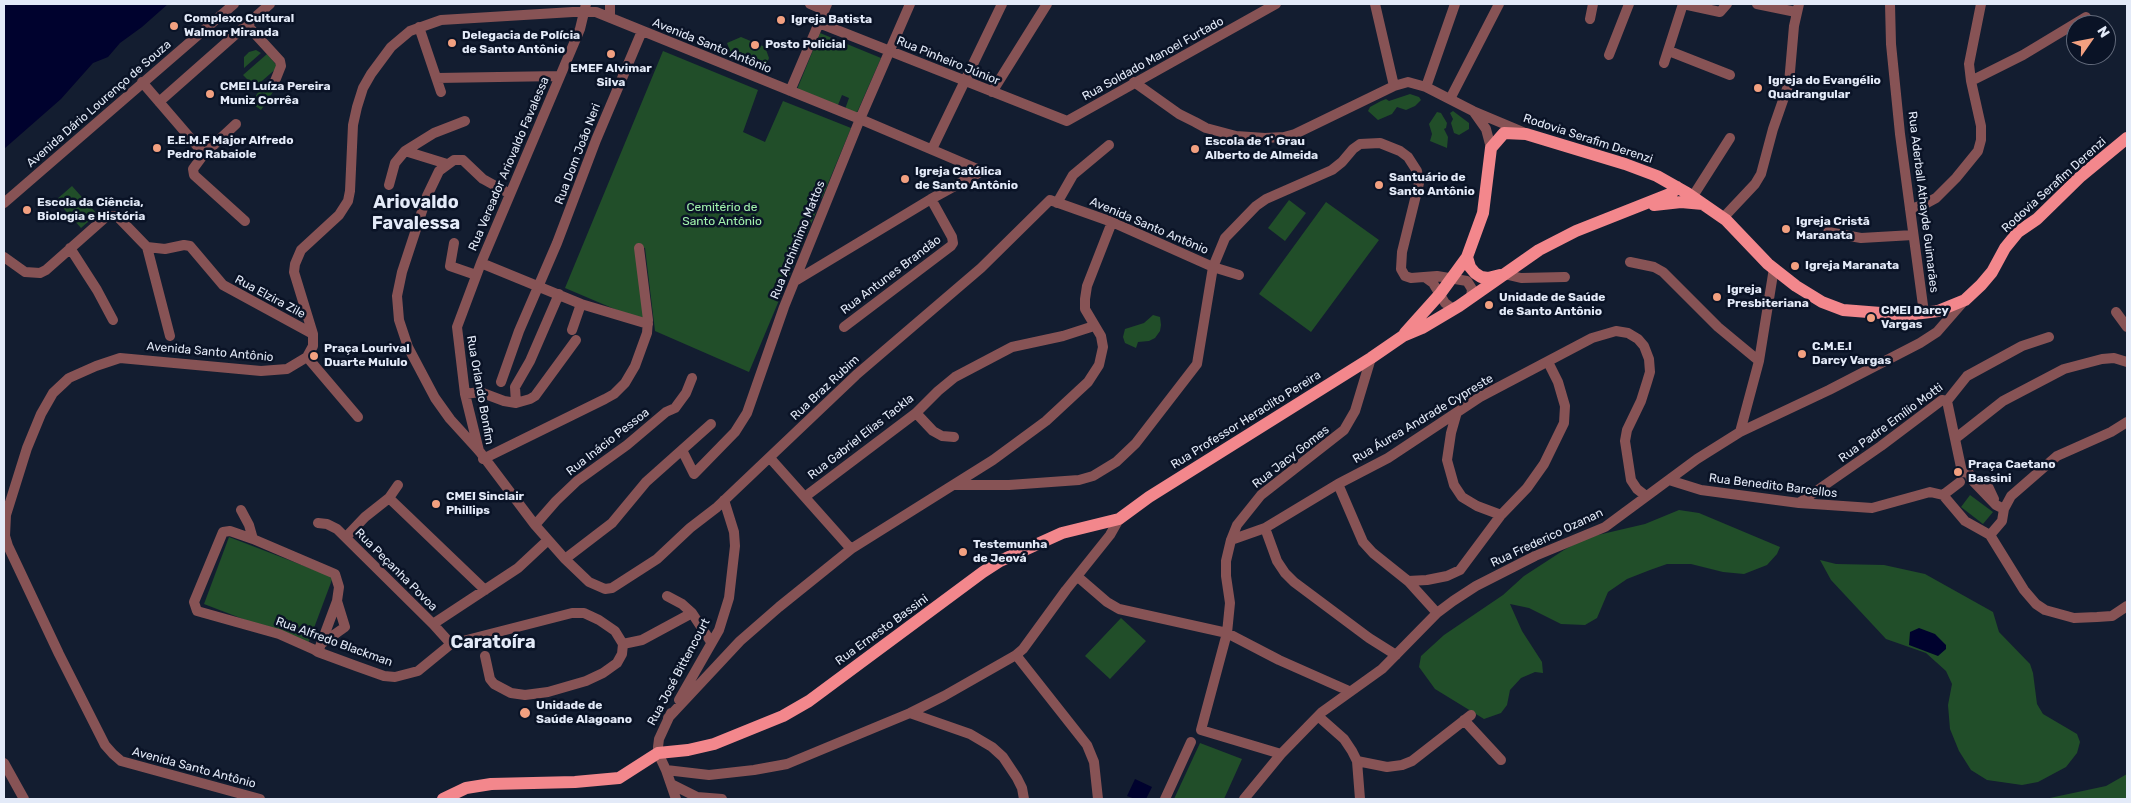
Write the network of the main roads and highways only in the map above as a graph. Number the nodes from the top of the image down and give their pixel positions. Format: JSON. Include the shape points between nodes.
{"nodes":[{"id":1,"x":2127,"y":138,"type":"edge"},
{"id":2,"x":1677,"y":187,"type":"junction"},
{"id":3,"x":1704,"y":204,"type":"junction"},
{"id":4,"x":1644,"y":205,"type":"junction"},
{"id":5,"x":1467,"y":257,"type":"junction"},
{"id":6,"x":1504,"y":274,"type":"junction"},
{"id":7,"x":1403,"y":336,"type":"junction"},
{"id":8,"x":1118,"y":519,"type":"joint"},
{"id":9,"x":443,"y":799,"type":"edge"}],
"edges":[{"from":1,"to":3,"type":"main road","name":"Rodovia Serafim Derenzi","via":[[2081,176],[2048,210],[2018,232],[1986,278],[1965,300],[1938,311],[1906,315],[1843,310],[1822,302],[1774,268]]},
{"from":2,"to":3,"type":"main road","name":"Rodovia Serafim Derenzi"},
{"from":2,"to":4,"type":"main road","via":[[1672,193]]},
{"from":2,"to":5,"type":"main road","name":"Rodovia Serafim Derenzi","via":[[1626,164],[1526,134],[1504,133],[1491,148],[1483,213]]},
{"from":3,"to":4,"type":"main road"},
{"from":4,"to":6,"type":"main road","name":"Rua Professor Heraclito Pereira","via":[[1576,230]]},
{"from":5,"to":6,"type":"main road","via":[[1470,267],[1481,277]]},
{"from":5,"to":7,"type":"main road"},
{"from":6,"to":7,"type":"main road","name":"Rua Professor Heraclito Pereira","via":[[1452,310]]},
{"from":7,"to":8,"type":"main road","name":"Rua Professor Heraclito Pereira"},
{"from":8,"to":9,"type":"main road","name":"Rua Ernesto Bassini","via":[[1062,533],[1000,561],[817,695],[783,716],[714,744],[658,753],[620,778],[491,784],[466,788]]}]}
